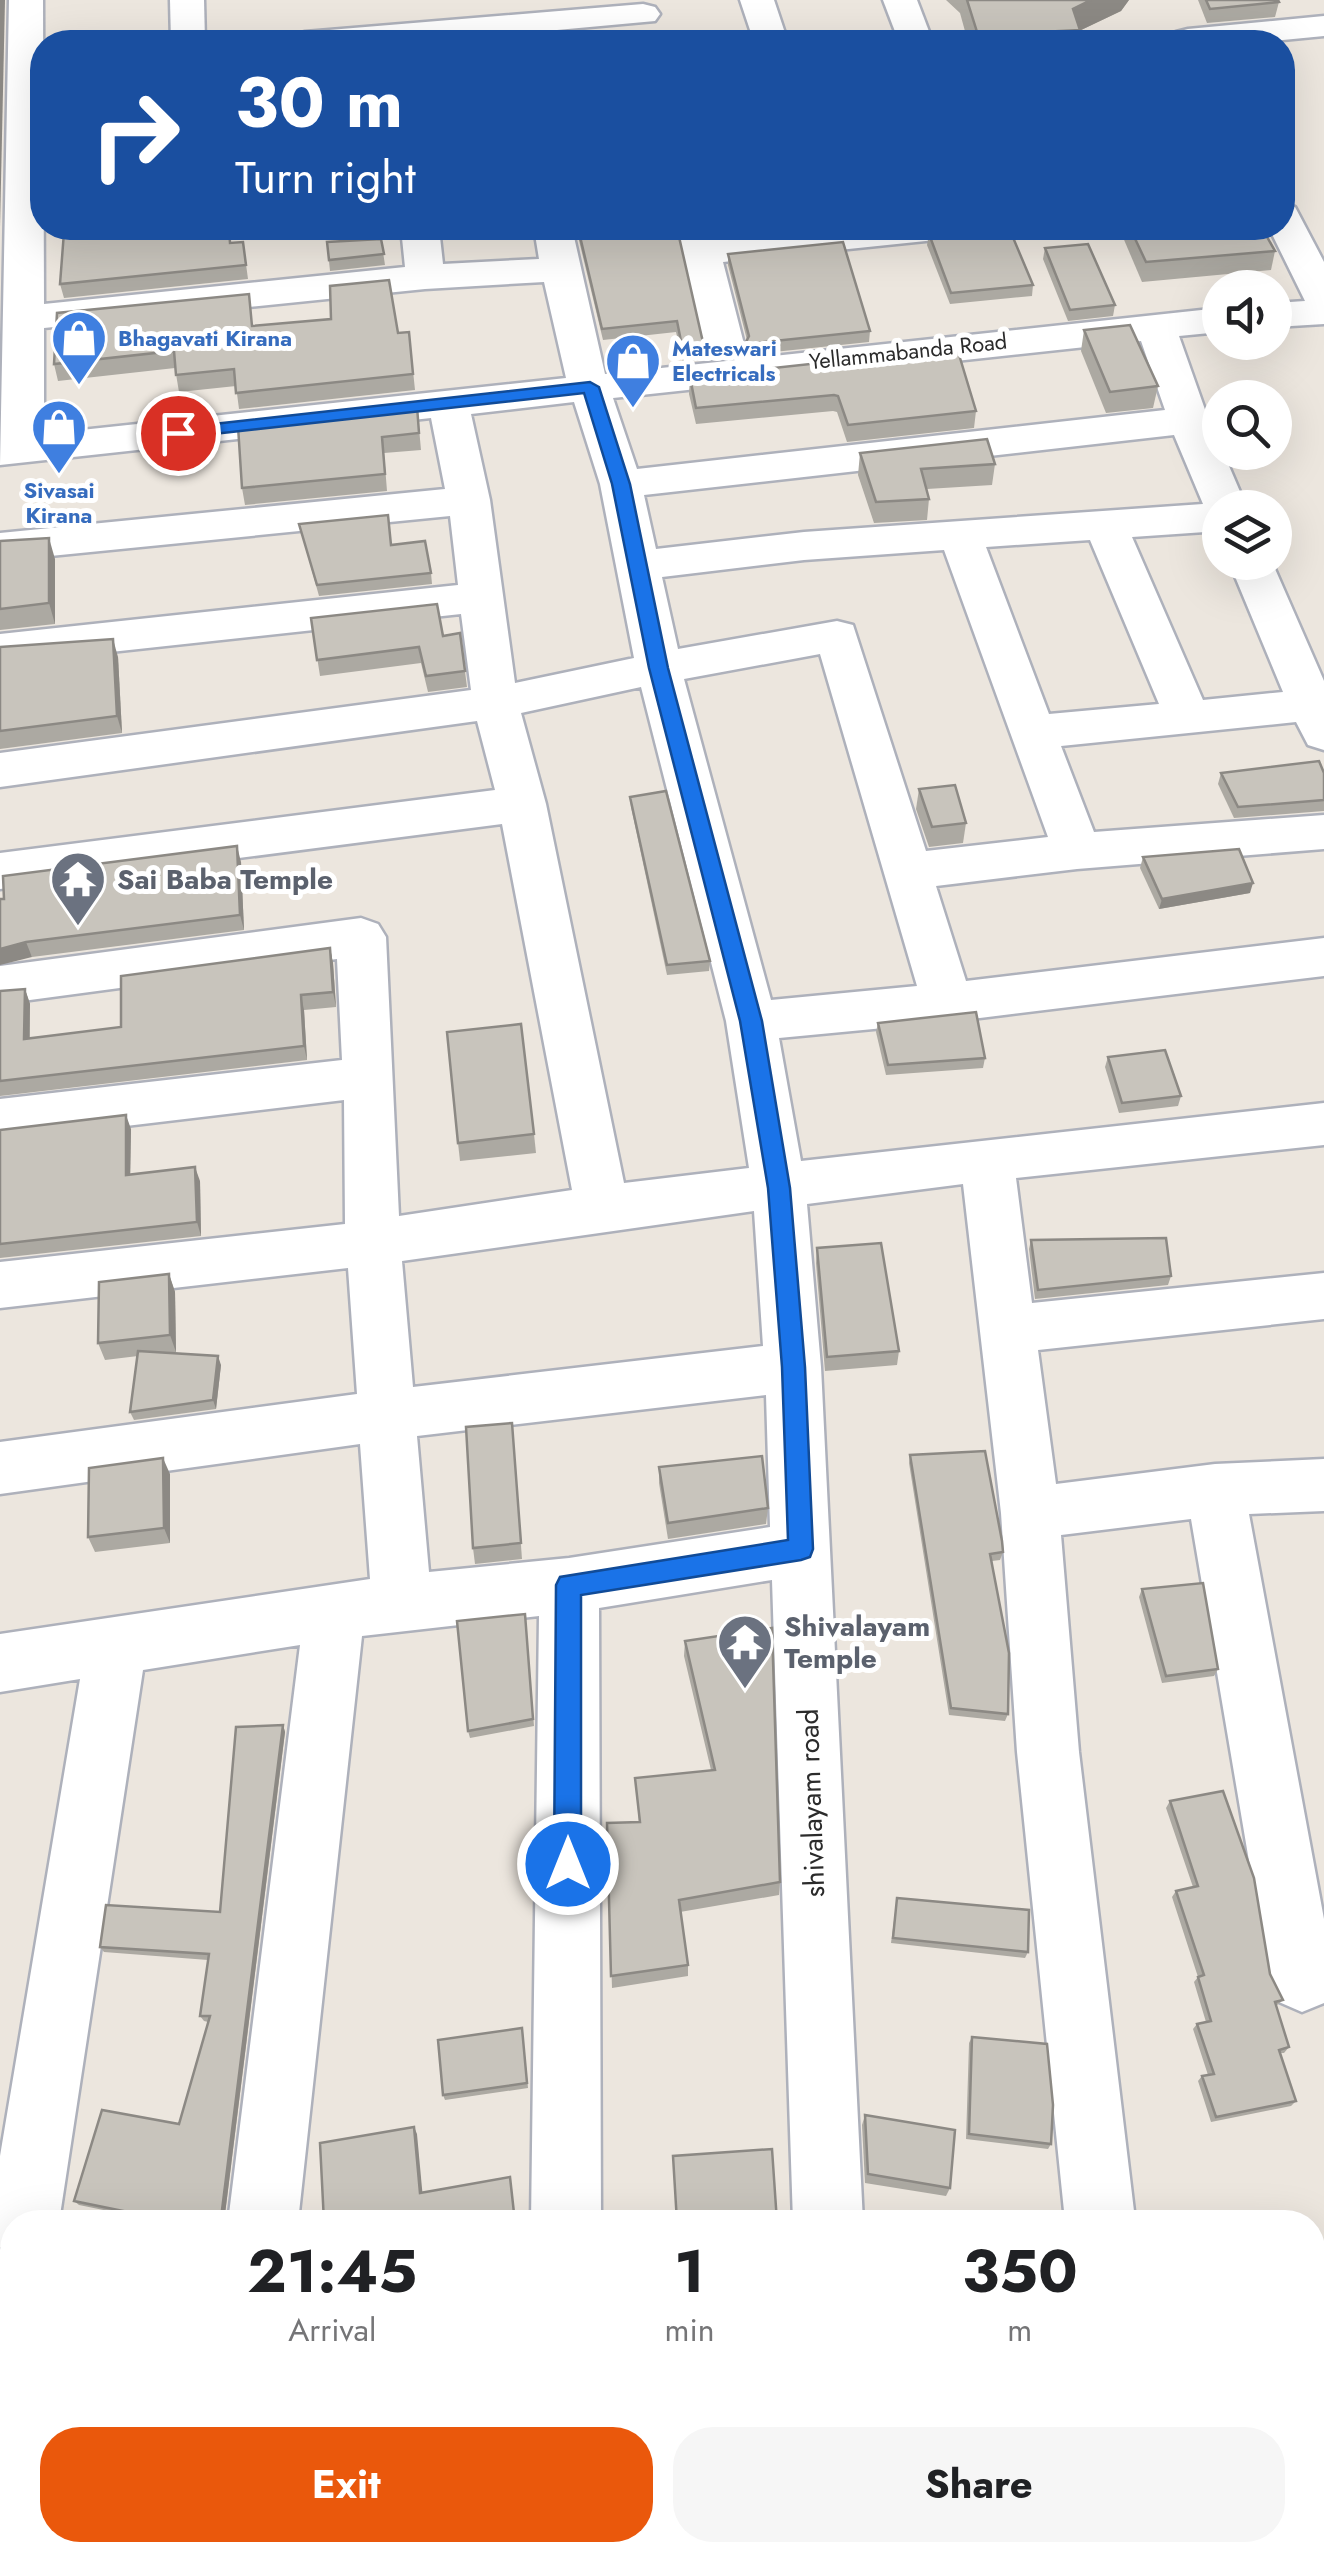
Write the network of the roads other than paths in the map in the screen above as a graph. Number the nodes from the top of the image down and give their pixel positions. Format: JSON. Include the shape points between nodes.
{"nodes":[{"id":1,"x":26,"y":0,"type":"edge"},
{"id":2,"x":187,"y":0,"type":"edge"},
{"id":3,"x":384,"y":0,"type":"edge"},
{"id":4,"x":757,"y":0,"type":"edge"},
{"id":5,"x":900,"y":0,"type":"edge"},
{"id":6,"x":514,"y":13,"type":"edge"},
{"id":7,"x":644,"y":19,"type":"edge"},
{"id":8,"x":1324,"y":26,"type":"edge"},
{"id":9,"x":188,"y":30,"type":"edge"},
{"id":10,"x":388,"y":30,"type":"edge"},
{"id":11,"x":417,"y":30,"type":"edge"},
{"id":12,"x":766,"y":30,"type":"edge"},
{"id":13,"x":911,"y":30,"type":"edge"},
{"id":14,"x":1212,"y":30,"type":"edge"},
{"id":15,"x":30,"y":235,"type":"edge"},
{"id":16,"x":22,"y":236,"type":"junction"},
{"id":17,"x":421,"y":240,"type":"edge"},
{"id":18,"x":555,"y":240,"type":"edge"},
{"id":19,"x":700,"y":240,"type":"edge"},
{"id":20,"x":1289,"y":240,"type":"edge"},
{"id":21,"x":560,"y":269,"type":"junction"},
{"id":22,"x":425,"y":276,"type":"junction"},
{"id":23,"x":1202,"y":299,"type":"edge"},
{"id":24,"x":1306,"y":302,"type":"edge"},
{"id":25,"x":24,"y":318,"type":"junction"},
{"id":26,"x":1202,"y":321,"type":"edge"},
{"id":27,"x":1155,"y":325,"type":"junction"},
{"id":28,"x":725,"y":348,"type":"junction"},
{"id":29,"x":1324,"y":355,"type":"edge"},
{"id":30,"x":587,"y":377,"type":"junction"},
{"id":31,"x":448,"y":403,"type":"junction"},
{"id":32,"x":1188,"y":420,"type":"junction"},
{"id":33,"x":12,"y":439,"type":"edge"},
{"id":34,"x":621,"y":484,"type":"junction"},
{"id":35,"x":1218,"y":490,"type":"edge"},
{"id":36,"x":468,"y":500,"type":"junction"},
{"id":37,"x":1202,"y":518,"type":"edge"},
{"id":38,"x":1105,"y":524,"type":"junction"},
{"id":39,"x":960,"y":536,"type":"junction"},
{"id":40,"x":0,"y":547,"type":"edge"},
{"id":41,"x":640,"y":565,"type":"junction"},
{"id":42,"x":1258,"y":580,"type":"edge"},
{"id":43,"x":481,"y":597,"type":"junction"},
{"id":44,"x":0,"y":649,"type":"edge"},
{"id":45,"x":659,"y":668,"type":"junction"},
{"id":46,"x":495,"y":703,"type":"junction"},
{"id":47,"x":1187,"y":716,"type":"junction"},
{"id":48,"x":1318,"y":720,"type":"edge"},
{"id":49,"x":1034,"y":732,"type":"junction"},
{"id":50,"x":0,"y":770,"type":"edge"},
{"id":51,"x":522,"y":804,"type":"junction"},
{"id":52,"x":1324,"y":832,"type":"edge"},
{"id":53,"x":1077,"y":851,"type":"junction"},
{"id":54,"x":908,"y":871,"type":"junction"},
{"id":55,"x":0,"y":872,"type":"edge"},
{"id":56,"x":1324,"y":957,"type":"edge"},
{"id":57,"x":0,"y":985,"type":"edge"},
{"id":58,"x":947,"y":1003,"type":"junction"},
{"id":59,"x":751,"y":1021,"type":"junction"},
{"id":60,"x":369,"y":1077,"type":"junction"},
{"id":61,"x":0,"y":1120,"type":"edge"},
{"id":62,"x":1324,"y":1124,"type":"edge"},
{"id":63,"x":987,"y":1160,"type":"junction"},
{"id":64,"x":779,"y":1188,"type":"junction"},
{"id":65,"x":602,"y":1208,"type":"junction"},
{"id":66,"x":373,"y":1244,"type":"junction"},
{"id":67,"x":0,"y":1285,"type":"edge"},
{"id":68,"x":1324,"y":1296,"type":"edge"},
{"id":69,"x":1009,"y":1329,"type":"junction"},
{"id":70,"x":793,"y":1367,"type":"junction"},
{"id":71,"x":389,"y":1415,"type":"junction"},
{"id":72,"x":0,"y":1468,"type":"edge"},
{"id":73,"x":1324,"y":1485,"type":"edge"},
{"id":74,"x":1215,"y":1490,"type":"junction"},
{"id":75,"x":1030,"y":1513,"type":"junction"},
{"id":76,"x":801,"y":1549,"type":"junction"},
{"id":77,"x":569,"y":1585,"type":"junction"},
{"id":78,"x":402,"y":1602,"type":"junction"},
{"id":79,"x":334,"y":1612,"type":"junction"},
{"id":80,"x":116,"y":1645,"type":"junction"},
{"id":81,"x":0,"y":1663,"type":"edge"},
{"id":82,"x":1302,"y":1979,"type":"dead end"},
{"id":83,"x":26,"y":2210,"type":"edge"},
{"id":84,"x":265,"y":2210,"type":"edge"},
{"id":85,"x":566,"y":2210,"type":"edge"},
{"id":86,"x":828,"y":2210,"type":"edge"},
{"id":87,"x":1099,"y":2210,"type":"edge"}],
"edges":[{"from":1,"to":16,"type":"street"},
{"from":2,"to":9,"type":"street"},
{"from":3,"to":10,"type":"street"},
{"from":4,"to":12,"type":"street"},
{"from":5,"to":13,"type":"street"},
{"from":6,"to":7,"type":"street"},
{"from":6,"to":11,"type":"street"},
{"from":8,"to":14,"type":"street"},
{"from":15,"to":16,"type":"street"},
{"from":16,"to":25,"type":"street"},
{"from":17,"to":22,"type":"street"},
{"from":18,"to":21,"type":"street","name":"shivalayam road"},
{"from":19,"to":28,"type":"street"},
{"from":20,"to":24,"type":"street"},
{"from":21,"to":22,"type":"street"},
{"from":21,"to":30,"type":"street","name":"shivalayam road"},
{"from":22,"to":25,"type":"street"},
{"from":23,"to":28,"type":"street","name":"Yellammabanda Road"},
{"from":24,"to":29,"type":"street"},
{"from":25,"to":33,"type":"street"},
{"from":26,"to":27,"type":"street","name":"Yellammabanda Road"},
{"from":27,"to":30,"type":"street","name":"Yellammabanda Road"},
{"from":27,"to":32,"type":"street"},
{"from":28,"to":30,"type":"street","name":"Yellammabanda Road"},
{"from":30,"to":31,"type":"street","name":"Yellammabanda Road"},
{"from":30,"to":33,"type":"street","name":"Yellammabanda Road"},
{"from":30,"to":34,"type":"street","name":"shivalayam road"},
{"from":31,"to":33,"type":"street","name":"Yellammabanda Road"},
{"from":31,"to":36,"type":"street"},
{"from":32,"to":34,"type":"street"},
{"from":32,"to":35,"type":"street"},
{"from":34,"to":41,"type":"street","name":"shivalayam road"},
{"from":36,"to":40,"type":"street"},
{"from":36,"to":43,"type":"street"},
{"from":37,"to":38,"type":"street"},
{"from":38,"to":39,"type":"street"},
{"from":38,"to":47,"type":"street"},
{"from":39,"to":41,"type":"street"},
{"from":39,"to":49,"type":"street"},
{"from":41,"to":45,"type":"street","name":"shivalayam road"},
{"from":42,"to":48,"type":"street"},
{"from":43,"to":44,"type":"street"},
{"from":43,"to":46,"type":"street"},
{"from":45,"to":46,"type":"street"},
{"from":45,"to":54,"type":"street","via":[[837,636]]},
{"from":45,"to":59,"type":"street","name":"shivalayam road"},
{"from":46,"to":50,"type":"street"},
{"from":46,"to":51,"type":"street"},
{"from":47,"to":48,"type":"street"},
{"from":47,"to":49,"type":"street"},
{"from":49,"to":53,"type":"street"},
{"from":51,"to":55,"type":"street"},
{"from":51,"to":65,"type":"street"},
{"from":52,"to":53,"type":"street"},
{"from":53,"to":54,"type":"street"},
{"from":54,"to":58,"type":"street"},
{"from":56,"to":58,"type":"street"},
{"from":57,"to":60,"type":"street","via":[[361,937]]},
{"from":58,"to":59,"type":"street"},
{"from":59,"to":64,"type":"street","name":"shivalayam road"},
{"from":60,"to":61,"type":"street"},
{"from":60,"to":66,"type":"street"},
{"from":62,"to":63,"type":"street"},
{"from":63,"to":64,"type":"street"},
{"from":63,"to":69,"type":"street"},
{"from":64,"to":65,"type":"street"},
{"from":64,"to":70,"type":"street","name":"shivalayam road"},
{"from":65,"to":66,"type":"street"},
{"from":66,"to":67,"type":"street"},
{"from":66,"to":71,"type":"street"},
{"from":68,"to":69,"type":"street"},
{"from":69,"to":75,"type":"street"},
{"from":70,"to":71,"type":"street"},
{"from":70,"to":76,"type":"street","name":"shivalayam road"},
{"from":71,"to":72,"type":"street"},
{"from":71,"to":78,"type":"street"},
{"from":73,"to":74,"type":"street"},
{"from":74,"to":75,"type":"street"},
{"from":74,"to":82,"type":"street"},
{"from":75,"to":87,"type":"street","via":[[1048,1752]]},
{"from":76,"to":77,"type":"street"},
{"from":76,"to":86,"type":"street","name":"shivalayam road"},
{"from":77,"to":78,"type":"street"},
{"from":77,"to":85,"type":"street"},
{"from":78,"to":79,"type":"street"},
{"from":79,"to":80,"type":"street"},
{"from":79,"to":84,"type":"street"},
{"from":80,"to":81,"type":"street"},
{"from":80,"to":83,"type":"street"}]}
